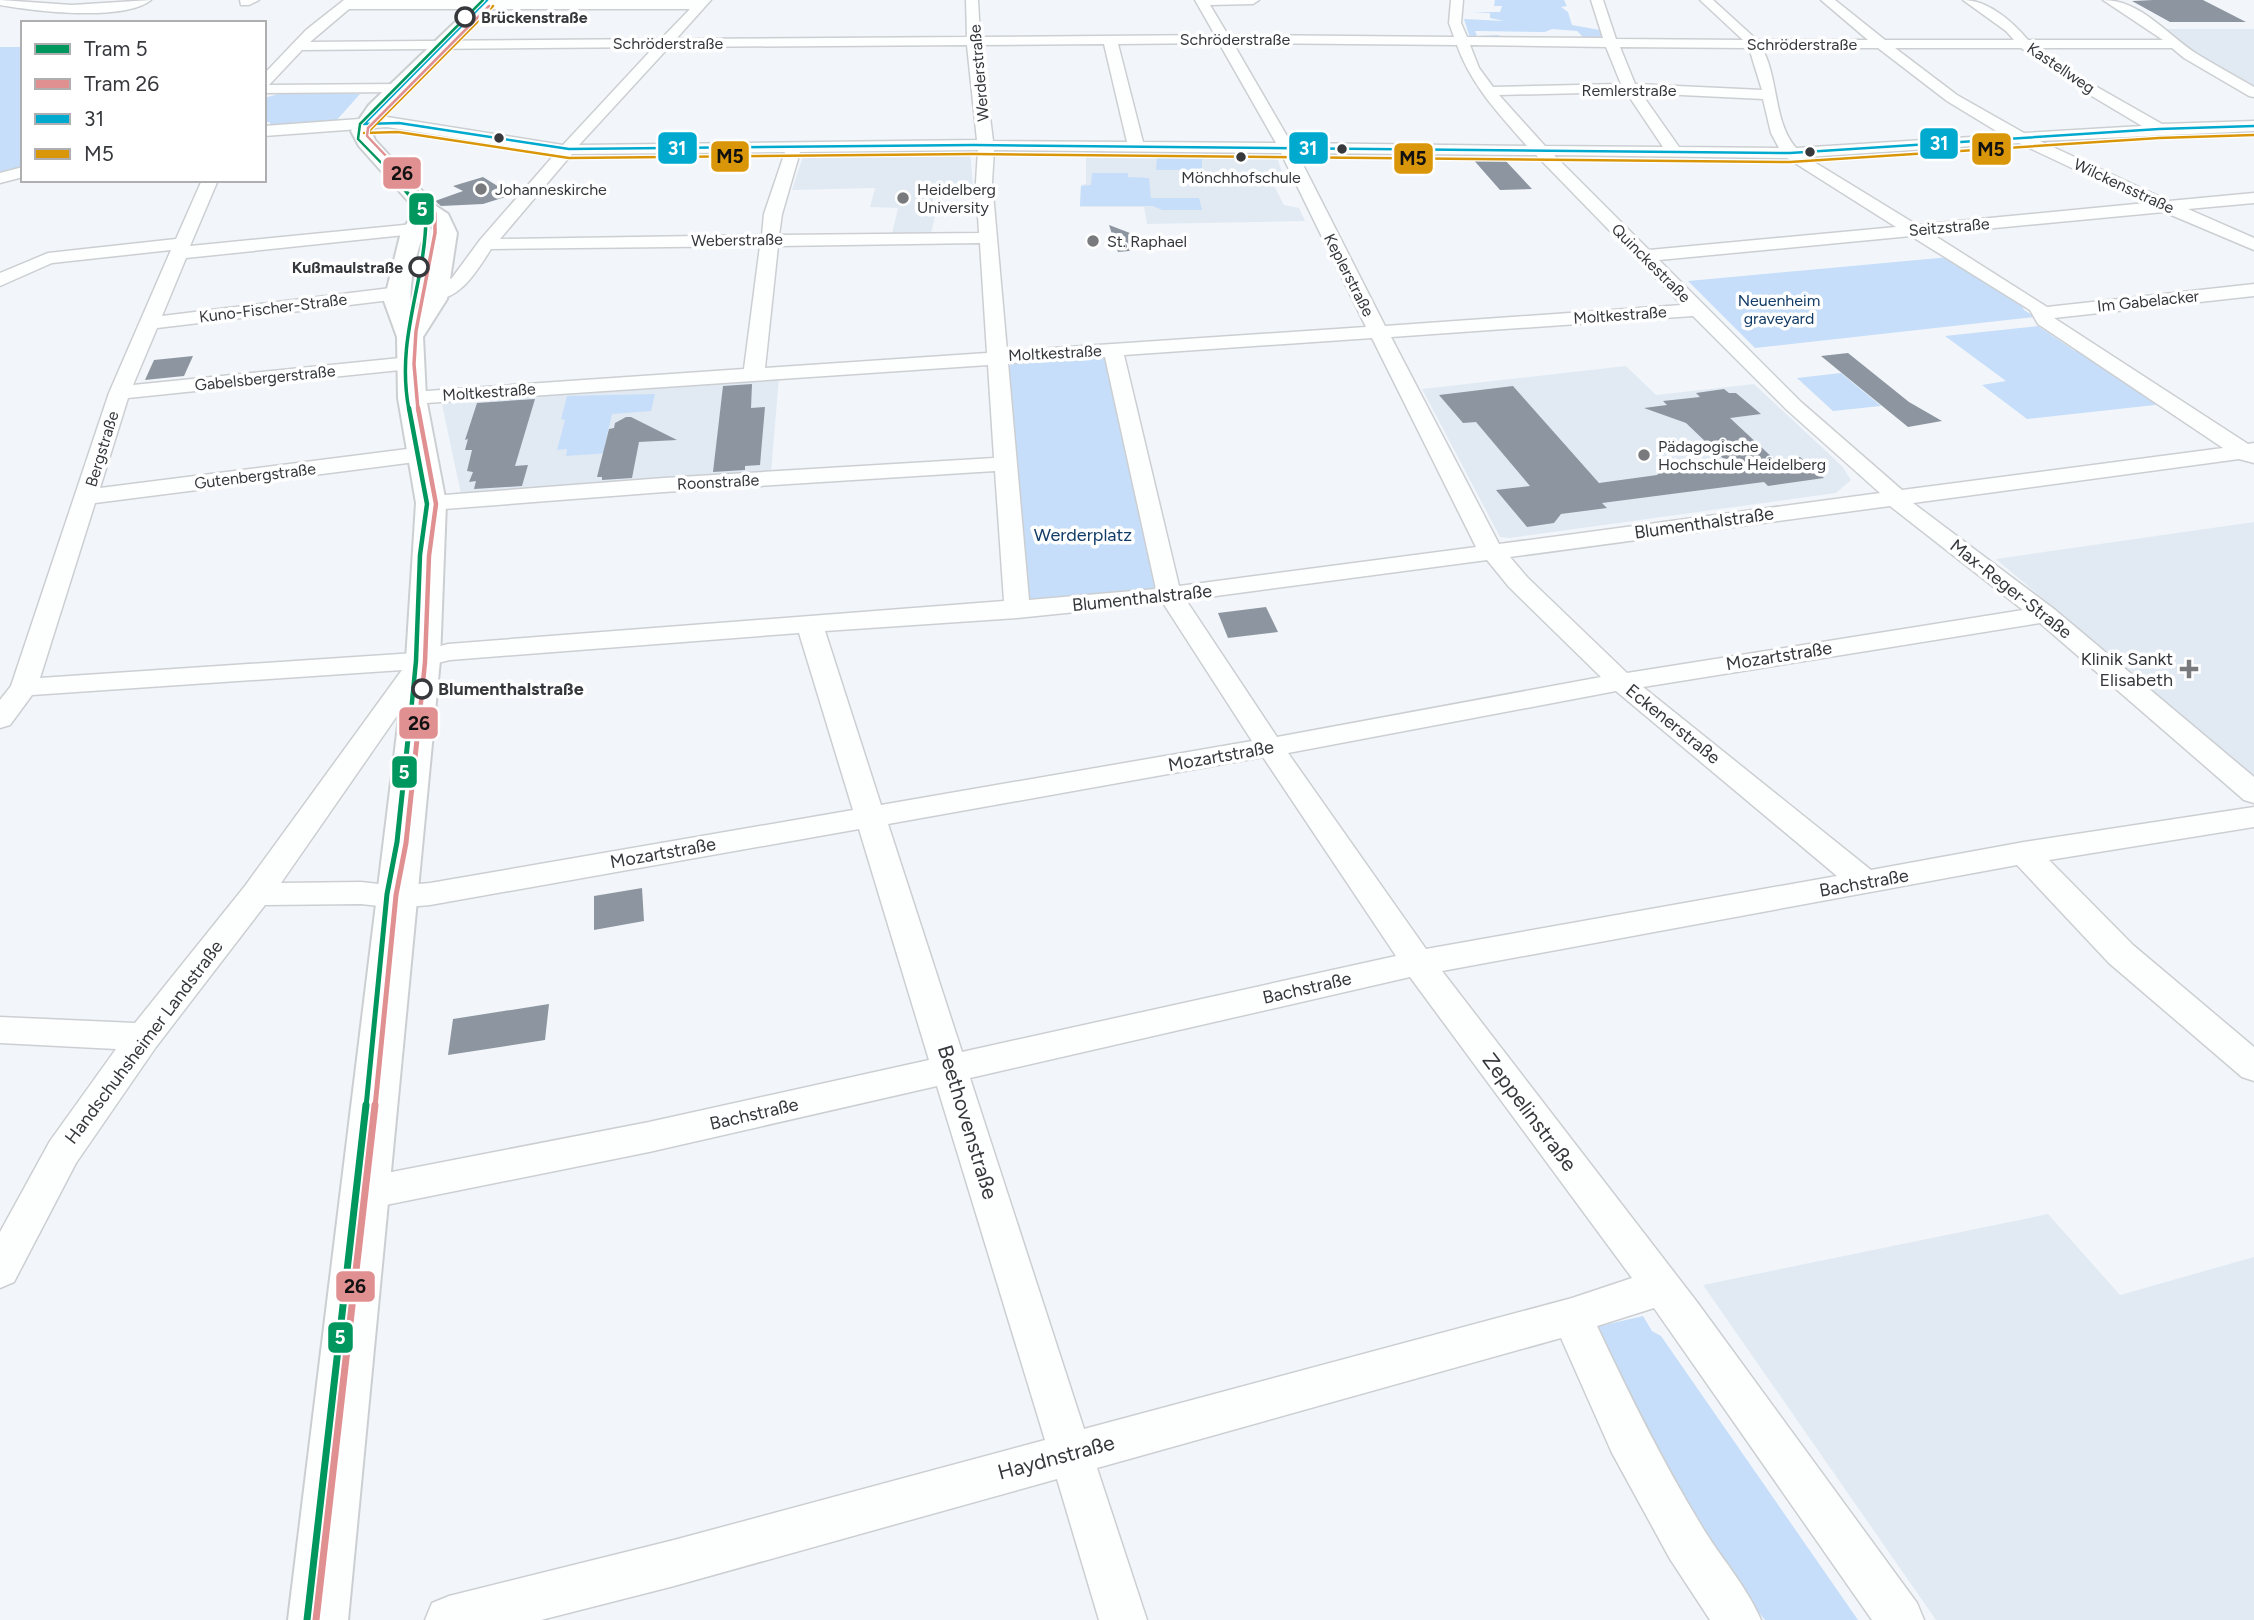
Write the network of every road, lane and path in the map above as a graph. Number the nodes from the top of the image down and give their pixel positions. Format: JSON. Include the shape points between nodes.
{"nodes":[{"id":1,"x":145,"y":0,"type":"edge"},
{"id":2,"x":972,"y":0,"type":"edge"},
{"id":3,"x":1253,"y":0,"type":"edge"},
{"id":4,"x":1447,"y":0,"type":"edge"},
{"id":5,"x":1457,"y":0,"type":"edge"},
{"id":6,"x":1598,"y":0,"type":"edge"},
{"id":7,"x":1706,"y":0,"type":"edge"},
{"id":8,"x":1827,"y":0,"type":"edge"},
{"id":9,"x":1969,"y":0,"type":"edge"},
{"id":10,"x":2109,"y":0,"type":"edge"},
{"id":11,"x":0,"y":1,"type":"edge"},
{"id":12,"x":1202,"y":1,"type":"edge"},
{"id":13,"x":349,"y":2,"type":"edge"},
{"id":14,"x":484,"y":2,"type":"edge"},
{"id":15,"x":640,"y":2,"type":"edge"},
{"id":16,"x":703,"y":2,"type":"edge"},
{"id":17,"x":613,"y":5,"type":"junction"},
{"id":18,"x":596,"y":24,"type":"dead end"},
{"id":19,"x":2129,"y":29,"type":"dead end"},
{"id":20,"x":2156,"y":29,"type":"junction"},
{"id":21,"x":2020,"y":33,"type":"junction"},
{"id":22,"x":1223,"y":37,"type":"junction"},
{"id":23,"x":1110,"y":39,"type":"junction"},
{"id":24,"x":974,"y":40,"type":"junction"},
{"id":25,"x":1460,"y":41,"type":"junction"},
{"id":26,"x":1611,"y":42,"type":"junction"},
{"id":27,"x":666,"y":43,"type":"junction"},
{"id":28,"x":1883,"y":43,"type":"junction"},
{"id":29,"x":1753,"y":44,"type":"junction"},
{"id":30,"x":2172,"y":44,"type":"junction"},
{"id":31,"x":443,"y":45,"type":"junction"},
{"id":32,"x":298,"y":46,"type":"junction"},
{"id":33,"x":266,"y":80,"type":"edge"},
{"id":34,"x":399,"y":88,"type":"junction"},
{"id":35,"x":1630,"y":88,"type":"junction"},
{"id":36,"x":266,"y":89,"type":"edge"},
{"id":37,"x":1488,"y":91,"type":"junction"},
{"id":38,"x":2254,"y":93,"type":"edge"},
{"id":39,"x":1771,"y":95,"type":"junction"},
{"id":40,"x":364,"y":124,"type":"junction"},
{"id":41,"x":2254,"y":126,"type":"edge"},
{"id":42,"x":2159,"y":129,"type":"junction"},
{"id":43,"x":266,"y":131,"type":"edge"},
{"id":44,"x":2023,"y":139,"type":"junction"},
{"id":45,"x":985,"y":145,"type":"junction"},
{"id":46,"x":1285,"y":145,"type":"junction"},
{"id":47,"x":794,"y":147,"type":"junction"},
{"id":48,"x":1136,"y":147,"type":"junction"},
{"id":49,"x":569,"y":149,"type":"junction"},
{"id":50,"x":1541,"y":150,"type":"junction"},
{"id":51,"x":1674,"y":152,"type":"junction"},
{"id":52,"x":1790,"y":153,"type":"junction"},
{"id":53,"x":21,"y":173,"type":"edge"},
{"id":54,"x":0,"y":178,"type":"edge"},
{"id":55,"x":209,"y":182,"type":"edge"},
{"id":56,"x":2254,"y":198,"type":"edge"},
{"id":57,"x":2167,"y":206,"type":"junction"},
{"id":58,"x":421,"y":220,"type":"junction"},
{"id":59,"x":1914,"y":230,"type":"junction"},
{"id":60,"x":989,"y":238,"type":"junction"},
{"id":61,"x":771,"y":240,"type":"junction"},
{"id":62,"x":486,"y":244,"type":"junction"},
{"id":63,"x":2254,"y":245,"type":"edge"},
{"id":64,"x":181,"y":248,"type":"junction"},
{"id":65,"x":1644,"y":256,"type":"junction"},
{"id":66,"x":0,"y":280,"type":"edge"},
{"id":67,"x":2254,"y":290,"type":"edge"},
{"id":68,"x":398,"y":293,"type":"junction"},
{"id":69,"x":436,"y":294,"type":"junction"},
{"id":70,"x":1698,"y":310,"type":"junction"},
{"id":71,"x":2043,"y":313,"type":"junction"},
{"id":72,"x":148,"y":323,"type":"junction"},
{"id":73,"x":1376,"y":328,"type":"junction"},
{"id":74,"x":1113,"y":349,"type":"junction"},
{"id":75,"x":410,"y":350,"type":"junction"},
{"id":76,"x":999,"y":356,"type":"junction"},
{"id":77,"x":754,"y":373,"type":"junction"},
{"id":78,"x":119,"y":393,"type":"junction"},
{"id":79,"x":412,"y":398,"type":"junction"},
{"id":80,"x":423,"y":454,"type":"junction"},
{"id":81,"x":2250,"y":454,"type":"edge"},
{"id":82,"x":1006,"y":464,"type":"junction"},
{"id":83,"x":1893,"y":496,"type":"junction"},
{"id":84,"x":87,"y":497,"type":"junction"},
{"id":85,"x":431,"y":503,"type":"junction"},
{"id":86,"x":1487,"y":546,"type":"junction"},
{"id":87,"x":1171,"y":596,"type":"junction"},
{"id":88,"x":1017,"y":610,"type":"junction"},
{"id":89,"x":2045,"y":614,"type":"junction"},
{"id":90,"x":810,"y":625,"type":"junction"},
{"id":91,"x":423,"y":660,"type":"junction"},
{"id":92,"x":1621,"y":682,"type":"junction"},
{"id":93,"x":24,"y":687,"type":"junction"},
{"id":94,"x":0,"y":719,"type":"edge"},
{"id":95,"x":1270,"y":747,"type":"junction"},
{"id":96,"x":2254,"y":793,"type":"edge"},
{"id":97,"x":870,"y":817,"type":"junction"},
{"id":98,"x":2254,"y":817,"type":"edge"},
{"id":99,"x":2024,"y":853,"type":"junction"},
{"id":100,"x":1865,"y":883,"type":"junction"},
{"id":101,"x":256,"y":894,"type":"junction"},
{"id":102,"x":397,"y":897,"type":"junction"},
{"id":103,"x":1418,"y":963,"type":"junction"},
{"id":104,"x":0,"y":1030,"type":"edge"},
{"id":105,"x":144,"y":1037,"type":"junction"},
{"id":106,"x":2254,"y":1067,"type":"edge"},
{"id":107,"x":951,"y":1069,"type":"junction"},
{"id":108,"x":366,"y":1193,"type":"junction"},
{"id":109,"x":0,"y":1270,"type":"edge"},
{"id":110,"x":1662,"y":1287,"type":"junction"},
{"id":111,"x":1572,"y":1316,"type":"junction"},
{"id":112,"x":1071,"y":1453,"type":"junction"},
{"id":113,"x":318,"y":1620,"type":"edge"},
{"id":114,"x":449,"y":1620,"type":"edge"},
{"id":115,"x":1123,"y":1620,"type":"edge"},
{"id":116,"x":1737,"y":1620,"type":"edge"},
{"id":117,"x":1900,"y":1620,"type":"edge"}],
"edges":[{"from":1,"to":11,"type":"street","via":[[121,6],[52,8]]},
{"from":2,"to":24,"type":"street","name":"Werderstraße"},
{"from":3,"to":12,"type":"street"},
{"from":4,"to":5,"type":"street"},
{"from":5,"to":25,"type":"street","name":"Quinckestraße","via":[[1454,15]]},
{"from":6,"to":26,"type":"street"},
{"from":7,"to":29,"type":"street"},
{"from":8,"to":28,"type":"street","name":"Wilckensstraße"},
{"from":9,"to":21,"type":"street","name":"Kastellweg"},
{"from":10,"to":20,"type":"street"},
{"from":12,"to":22,"type":"street","name":"Keplerstraße"},
{"from":13,"to":14,"type":"street"},
{"from":13,"to":32,"type":"street"},
{"from":14,"to":17,"type":"street"},
{"from":14,"to":31,"type":"main road"},
{"from":15,"to":16,"type":"street"},
{"from":15,"to":17,"type":"street"},
{"from":16,"to":27,"type":"street"},
{"from":17,"to":18,"type":"street"},
{"from":19,"to":20,"type":"street"},
{"from":20,"to":30,"type":"street"},
{"from":21,"to":28,"type":"street","name":"Schröderstraße"},
{"from":21,"to":30,"type":"street","name":"Schröderstraße"},
{"from":21,"to":42,"type":"street","name":"Kastellweg","via":[[2085,86]]},
{"from":22,"to":23,"type":"street","name":"Schröderstraße"},
{"from":22,"to":25,"type":"street","name":"Schröderstraße"},
{"from":22,"to":46,"type":"street","name":"Keplerstraße"},
{"from":23,"to":24,"type":"street","name":"Schröderstraße"},
{"from":23,"to":48,"type":"street"},
{"from":24,"to":27,"type":"street","name":"Schröderstraße"},
{"from":24,"to":45,"type":"street","name":"Werderstraße"},
{"from":25,"to":26,"type":"street","name":"Schröderstraße"},
{"from":25,"to":37,"type":"street","name":"Quinckestraße"},
{"from":26,"to":29,"type":"street","name":"Schröderstraße"},
{"from":26,"to":35,"type":"street"},
{"from":27,"to":31,"type":"street","name":"Schröderstraße"},
{"from":27,"to":49,"type":"street"},
{"from":28,"to":29,"type":"street","name":"Schröderstraße"},
{"from":28,"to":44,"type":"street","name":"Wilckensstraße","via":[[1931,84]]},
{"from":29,"to":39,"type":"street"},
{"from":30,"to":38,"type":"street"},
{"from":31,"to":32,"type":"street","name":"Schröderstraße"},
{"from":31,"to":34,"type":"main road"},
{"from":32,"to":33,"type":"street"},
{"from":34,"to":36,"type":"street"},
{"from":34,"to":40,"type":"main road"},
{"from":35,"to":37,"type":"street","name":"Remlerstraße"},
{"from":35,"to":39,"type":"street","name":"Remlerstraße"},
{"from":35,"to":51,"type":"street"},
{"from":37,"to":50,"type":"street","name":"Quinckestraße"},
{"from":39,"to":52,"type":"street","via":[[1777,129]]},
{"from":40,"to":43,"type":"street"},
{"from":40,"to":49,"type":"street","via":[[399,123]]},
{"from":40,"to":58,"type":"main road","via":[[361,131],[366,142]]},
{"from":41,"to":42,"type":"street"},
{"from":42,"to":44,"type":"street"},
{"from":44,"to":52,"type":"street"},
{"from":44,"to":57,"type":"street","name":"Wilckensstraße"},
{"from":45,"to":47,"type":"street"},
{"from":45,"to":48,"type":"street"},
{"from":45,"to":60,"type":"street","name":"Werderstraße"},
{"from":46,"to":48,"type":"street"},
{"from":46,"to":50,"type":"street"},
{"from":46,"to":73,"type":"street","name":"Keplerstraße"},
{"from":47,"to":49,"type":"street"},
{"from":47,"to":61,"type":"street","via":[[773,214]]},
{"from":49,"to":62,"type":"street"},
{"from":50,"to":51,"type":"street"},
{"from":50,"to":65,"type":"street","name":"Quinckestraße"},
{"from":51,"to":52,"type":"street"},
{"from":52,"to":59,"type":"street"},
{"from":53,"to":54,"type":"street"},
{"from":55,"to":64,"type":"street","name":"Bergstraße"},
{"from":56,"to":57,"type":"street","name":"Seitzstraße"},
{"from":57,"to":59,"type":"street","name":"Seitzstraße"},
{"from":57,"to":63,"type":"street","name":"Wilckensstraße"},
{"from":58,"to":64,"type":"street"},
{"from":58,"to":68,"type":"main road"},
{"from":58,"to":69,"type":"main road","via":[[442,218],[446,233]]},
{"from":59,"to":65,"type":"street","name":"Seitzstraße"},
{"from":59,"to":71,"type":"street"},
{"from":60,"to":61,"type":"street","name":"Weberstraße"},
{"from":60,"to":76,"type":"street","name":"Werderstraße"},
{"from":61,"to":62,"type":"street","name":"Weberstraße"},
{"from":61,"to":77,"type":"street"},
{"from":62,"to":69,"type":"street","via":[[459,282]]},
{"from":64,"to":66,"type":"street","via":[[48,258]]},
{"from":64,"to":72,"type":"street","name":"Bergstraße"},
{"from":65,"to":70,"type":"street","name":"Quinckestraße"},
{"from":67,"to":71,"type":"street","name":"Im Gabelacker"},
{"from":68,"to":72,"type":"street","name":"Kuno-Fischer-Straße"},
{"from":68,"to":75,"type":"main road"},
{"from":69,"to":75,"type":"main road"},
{"from":70,"to":73,"type":"street","name":"Moltkestraße"},
{"from":70,"to":83,"type":"street","name":"Quinckestraße"},
{"from":71,"to":81,"type":"street","via":[[2045,320]]},
{"from":72,"to":78,"type":"street","name":"Bergstraße"},
{"from":73,"to":74,"type":"street","name":"Moltkestraße"},
{"from":73,"to":86,"type":"street","name":"Keplerstraße"},
{"from":74,"to":76,"type":"street","name":"Moltkestraße"},
{"from":74,"to":87,"type":"street","via":[[1164,582]]},
{"from":75,"to":78,"type":"street","name":"Gabelsbergerstraße"},
{"from":75,"to":79,"type":"main road"},
{"from":76,"to":77,"type":"street","name":"Moltkestraße"},
{"from":76,"to":82,"type":"street"},
{"from":77,"to":79,"type":"street","name":"Moltkestraße"},
{"from":78,"to":84,"type":"street","name":"Bergstraße"},
{"from":79,"to":80,"type":"main road"},
{"from":80,"to":84,"type":"street","name":"Gutenbergstraße"},
{"from":80,"to":85,"type":"main road"},
{"from":81,"to":83,"type":"street","name":"Blumenthalstraße"},
{"from":82,"to":85,"type":"street","name":"Roonstraße"},
{"from":82,"to":88,"type":"street"},
{"from":83,"to":86,"type":"street","name":"Blumenthalstraße"},
{"from":83,"to":89,"type":"street","name":"Max-Reger-Straße"},
{"from":84,"to":93,"type":"street","name":"Bergstraße"},
{"from":85,"to":91,"type":"main road"},
{"from":86,"to":87,"type":"street","name":"Blumenthalstraße"},
{"from":86,"to":92,"type":"street","name":"Eckenerstraße"},
{"from":87,"to":88,"type":"street","name":"Blumenthalstraße"},
{"from":87,"to":95,"type":"street","name":"Zeppelinstraße"},
{"from":88,"to":90,"type":"street","name":"Blumenthalstraße"},
{"from":89,"to":92,"type":"street","name":"Mozartstraße"},
{"from":89,"to":96,"type":"street","name":"Max-Reger-Straße"},
{"from":90,"to":91,"type":"street","name":"Blumenthalstraße","via":[[448,652]]},
{"from":90,"to":97,"type":"street","name":"Beethovenstraße"},
{"from":91,"to":93,"type":"street","name":"Blumenthalstraße"},
{"from":91,"to":101,"type":"street","name":"Handschuhsheimer Landstraße"},
{"from":91,"to":102,"type":"main road"},
{"from":92,"to":95,"type":"street","name":"Mozartstraße"},
{"from":92,"to":100,"type":"street","name":"Eckenerstraße"},
{"from":93,"to":94,"type":"street","name":"Bergstraße"},
{"from":95,"to":97,"type":"street","name":"Mozartstraße"},
{"from":95,"to":103,"type":"street","name":"Zeppelinstraße"},
{"from":97,"to":102,"type":"street","name":"Mozartstraße"},
{"from":97,"to":107,"type":"street","name":"Beethovenstraße"},
{"from":98,"to":99,"type":"street","name":"Bachstraße"},
{"from":99,"to":100,"type":"street","name":"Bachstraße"},
{"from":99,"to":106,"type":"street","via":[[2122,954]]},
{"from":100,"to":103,"type":"street","name":"Bachstraße"},
{"from":101,"to":102,"type":"street"},
{"from":101,"to":105,"type":"street","name":"Handschuhsheimer Landstraße"},
{"from":102,"to":108,"type":"main road"},
{"from":103,"to":107,"type":"street","name":"Bachstraße"},
{"from":103,"to":110,"type":"street","name":"Zeppelinstraße"},
{"from":104,"to":105,"type":"street"},
{"from":105,"to":109,"type":"street","name":"Handschuhsheimer Landstraße","via":[[63,1152]]},
{"from":107,"to":108,"type":"street","name":"Bachstraße","via":[[649,1137]]},
{"from":107,"to":112,"type":"street","name":"Beethovenstraße"},
{"from":108,"to":113,"type":"main road"},
{"from":110,"to":111,"type":"street","name":"Haydnstraße"},
{"from":110,"to":117,"type":"street","name":"Zeppelinstraße"},
{"from":111,"to":112,"type":"street","name":"Haydnstraße"},
{"from":111,"to":116,"type":"street","via":[[1627,1438],[1686,1543]]},
{"from":112,"to":114,"type":"street","name":"Haydnstraße"},
{"from":112,"to":115,"type":"street","name":"Beethovenstraße"}]}
